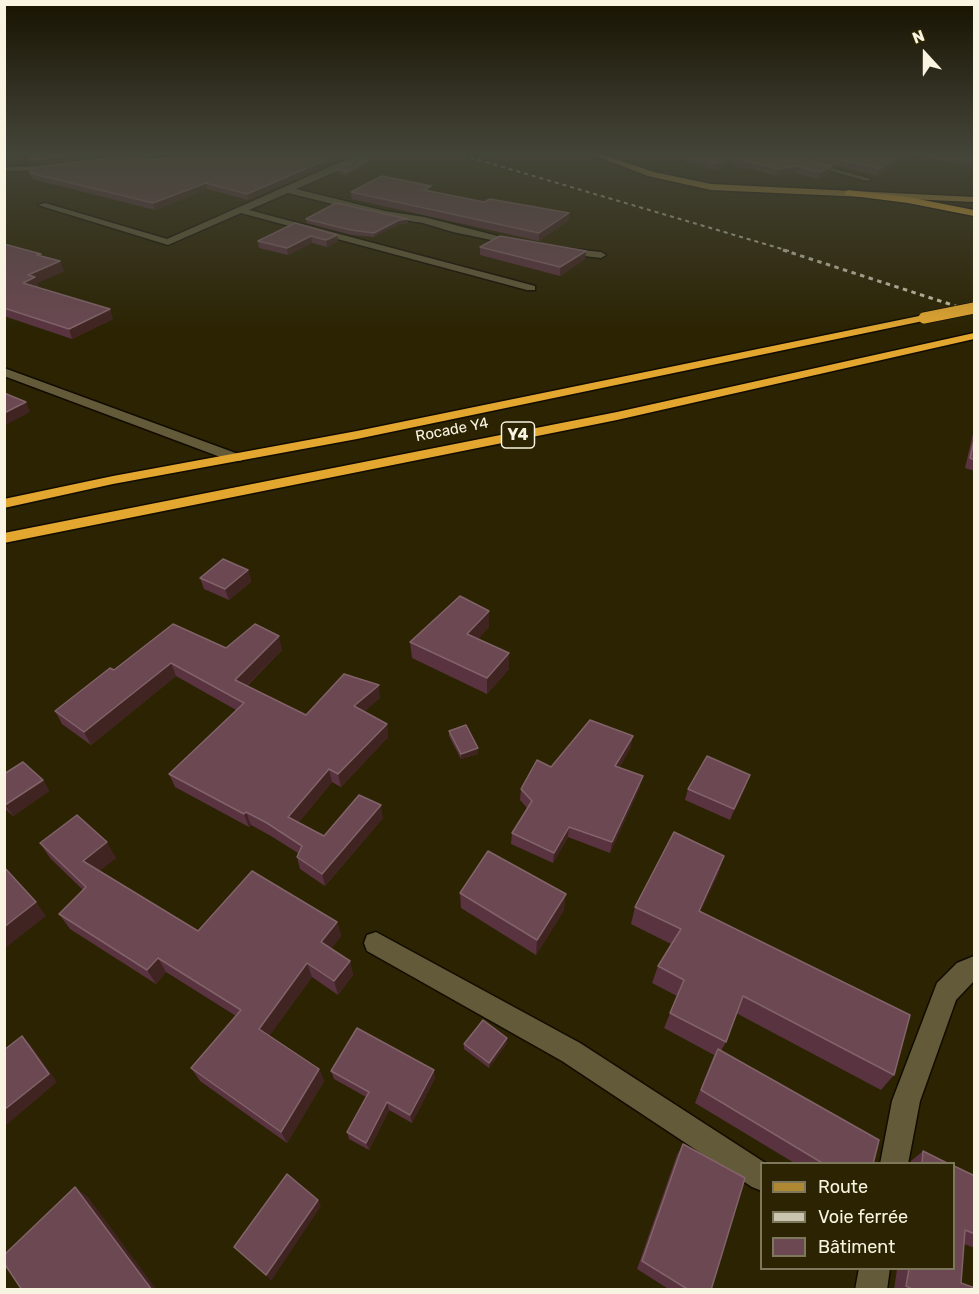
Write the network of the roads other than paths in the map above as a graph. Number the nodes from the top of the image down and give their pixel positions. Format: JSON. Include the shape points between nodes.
{"nodes":[{"id":1,"x":71,"y":213,"type":"edge"},
{"id":2,"x":236,"y":213,"type":"edge"},
{"id":3,"x":251,"y":213,"type":"edge"},
{"id":4,"x":383,"y":213,"type":"edge"},
{"id":5,"x":534,"y":246,"type":"edge"},
{"id":6,"x":556,"y":250,"type":"edge"},
{"id":7,"x":601,"y":255,"type":"dead end"},
{"id":8,"x":531,"y":288,"type":"dead end"},
{"id":9,"x":975,"y":308,"type":"edge"},
{"id":10,"x":975,"y":336,"type":"edge"},
{"id":11,"x":4,"y":372,"type":"edge"},
{"id":12,"x":236,"y":458,"type":"junction"},
{"id":13,"x":4,"y":504,"type":"edge"},
{"id":14,"x":4,"y":538,"type":"edge"},
{"id":15,"x":376,"y":943,"type":"dead end"},
{"id":16,"x":975,"y":968,"type":"edge"},
{"id":17,"x":894,"y":1162,"type":"edge"},
{"id":18,"x":760,"y":1176,"type":"edge"},
{"id":19,"x":875,"y":1270,"type":"edge"},
{"id":20,"x":871,"y":1290,"type":"edge"}],
"edges":[{"from":1,"to":2,"type":"street","via":[[168,242]]},
{"from":3,"to":8,"type":"street"},
{"from":4,"to":5,"type":"street"},
{"from":6,"to":7,"type":"street"},
{"from":9,"to":12,"type":"highway","name":"Rocade Y4","number":"Y4","bridge":true},
{"from":10,"to":14,"type":"highway","name":"Rocade Y4","number":"Y4","via":[[617,416]]},
{"from":11,"to":12,"type":"street"},
{"from":12,"to":13,"type":"highway","name":"Rocade Y4","number":"Y4"},
{"from":15,"to":18,"type":"street","via":[[571,1052]]},
{"from":16,"to":17,"type":"street","via":[[946,992],[906,1101]]},
{"from":19,"to":20,"type":"street"}]}
